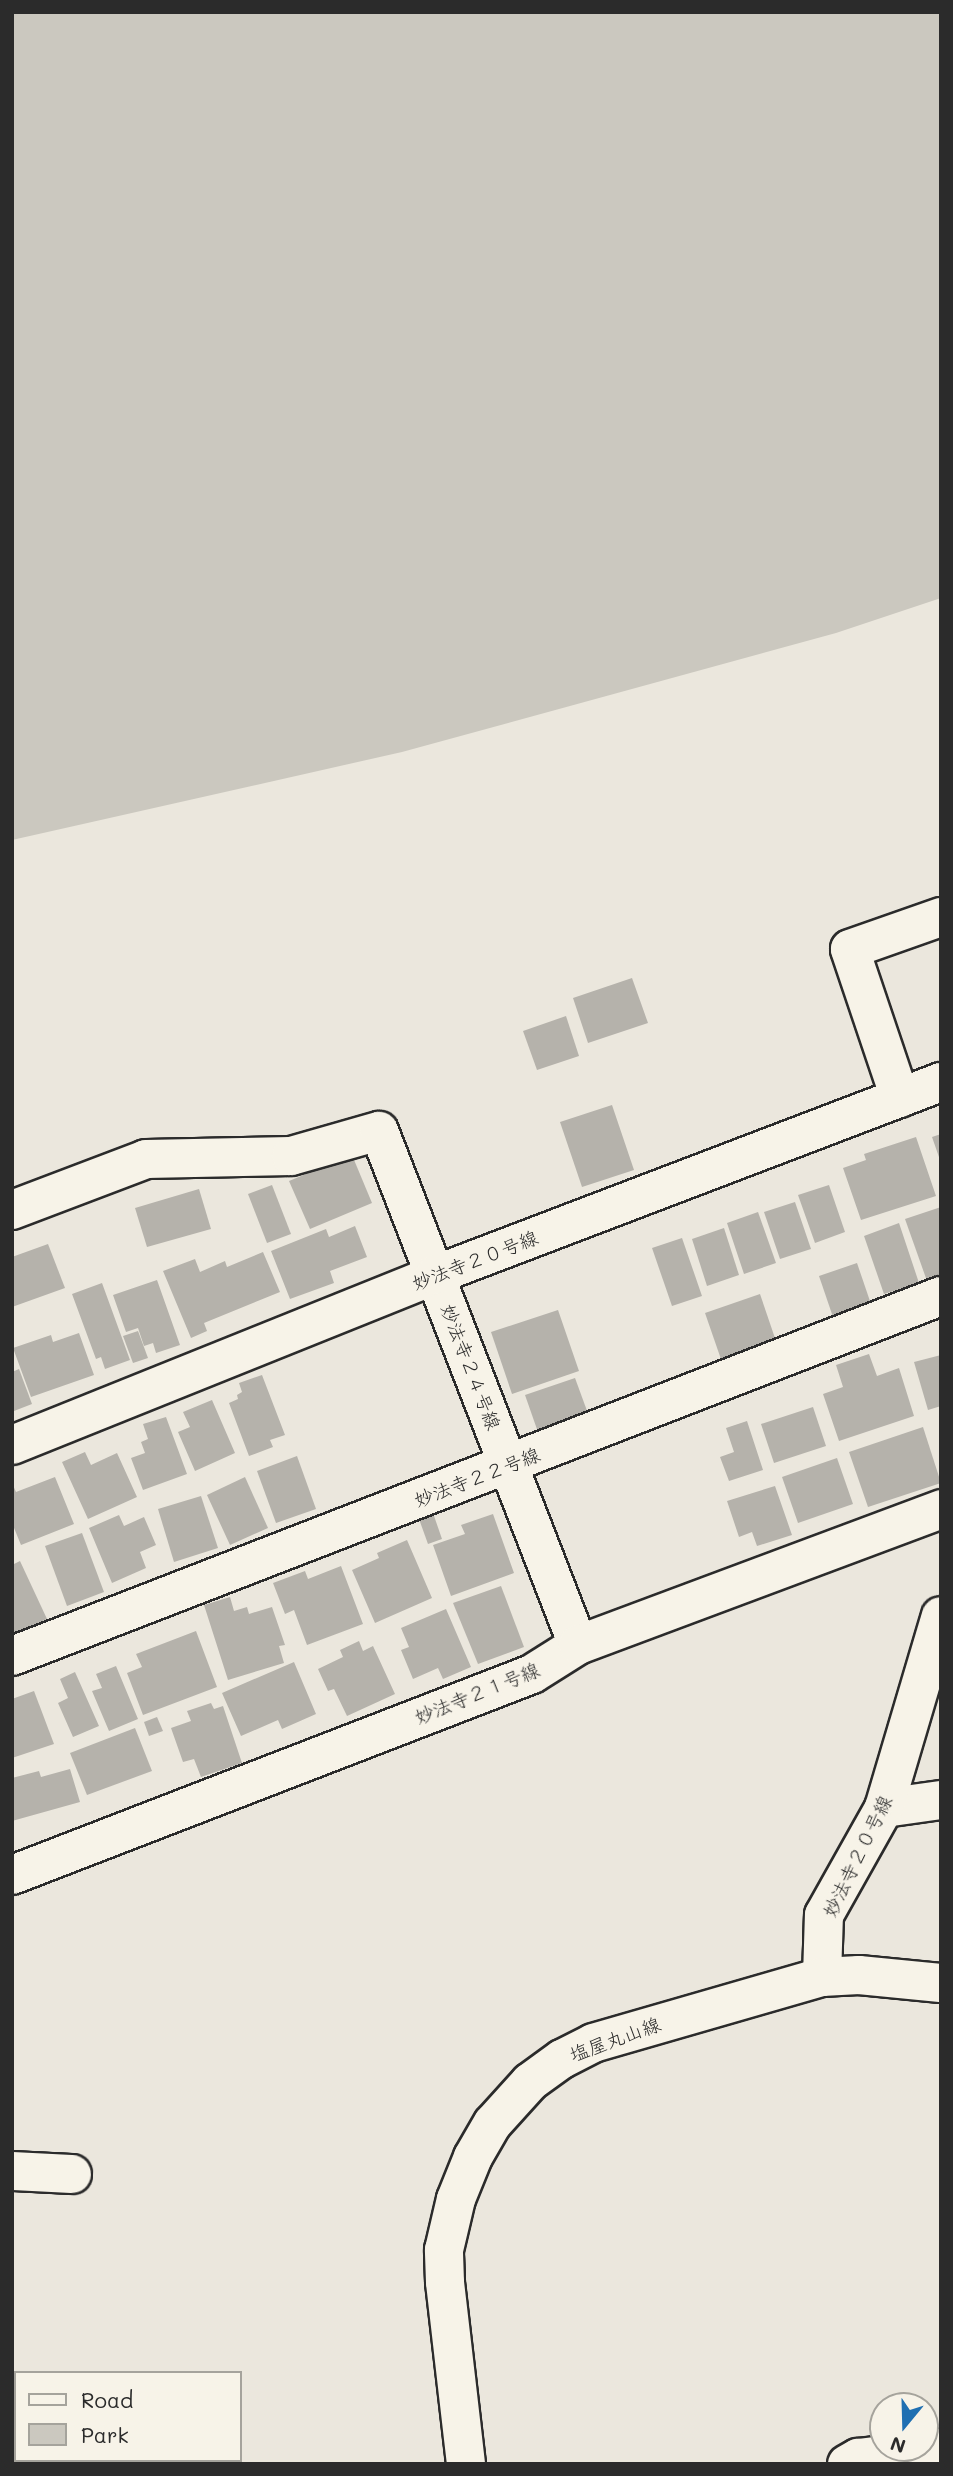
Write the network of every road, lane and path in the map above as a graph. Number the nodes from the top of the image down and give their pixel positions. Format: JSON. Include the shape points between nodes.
{"nodes":[{"id":1,"x":941,"y":917,"type":"edge"},
{"id":2,"x":941,"y":1082,"type":"edge"},
{"id":3,"x":900,"y":1098,"type":"junction"},
{"id":4,"x":12,"y":1210,"type":"edge"},
{"id":5,"x":435,"y":1275,"type":"junction"},
{"id":6,"x":941,"y":1296,"type":"edge"},
{"id":7,"x":12,"y":1445,"type":"edge"},
{"id":8,"x":509,"y":1464,"type":"junction"},
{"id":9,"x":941,"y":1509,"type":"edge"},
{"id":10,"x":941,"y":1616,"type":"edge"},
{"id":11,"x":578,"y":1645,"type":"junction"},
{"id":12,"x":12,"y":1656,"type":"edge"},
{"id":13,"x":941,"y":1800,"type":"edge"},
{"id":14,"x":884,"y":1808,"type":"junction"},
{"id":15,"x":12,"y":1875,"type":"edge"},
{"id":16,"x":822,"y":1978,"type":"junction"},
{"id":17,"x":941,"y":1983,"type":"edge"},
{"id":18,"x":12,"y":2171,"type":"edge"},
{"id":19,"x":72,"y":2174,"type":"dead end"},
{"id":20,"x":941,"y":2448,"type":"edge"},
{"id":21,"x":466,"y":2464,"type":"edge"},
{"id":22,"x":847,"y":2464,"type":"edge"}],
"edges":[{"from":1,"to":3,"type":"street","via":[[850,949]]},
{"from":2,"to":3,"type":"street","name":"妙法寺２０号線"},
{"from":3,"to":5,"type":"street","name":"妙法寺２０号線"},
{"from":4,"to":5,"type":"street","name":"妙法寺２４号線","via":[[146,1159],[291,1156],[379,1131]]},
{"from":5,"to":7,"type":"street","name":"妙法寺２０号線"},
{"from":5,"to":8,"type":"street","name":"妙法寺２４号線"},
{"from":6,"to":8,"type":"street","name":"妙法寺２２号線"},
{"from":8,"to":11,"type":"street","name":"妙法寺２４号線"},
{"from":8,"to":12,"type":"street","name":"妙法寺２２号線"},
{"from":9,"to":11,"type":"street","name":"妙法寺２１号線"},
{"from":10,"to":14,"type":"street","name":"妙法寺２０号線"},
{"from":11,"to":15,"type":"street","name":"妙法寺２１号線","via":[[532,1674]]},
{"from":13,"to":14,"type":"street"},
{"from":14,"to":16,"type":"street","name":"妙法寺２０号線","via":[[824,1915]]},
{"from":16,"to":17,"type":"street","name":"塩屋丸山線","via":[[859,1975]]},
{"from":16,"to":21,"type":"street","name":"塩屋丸山線","via":[[593,2043],[530,2082],[493,2123],[456,2199],[444,2249]]},
{"from":18,"to":19,"type":"street"},
{"from":20,"to":22,"type":"street","via":[[858,2458]]}]}
